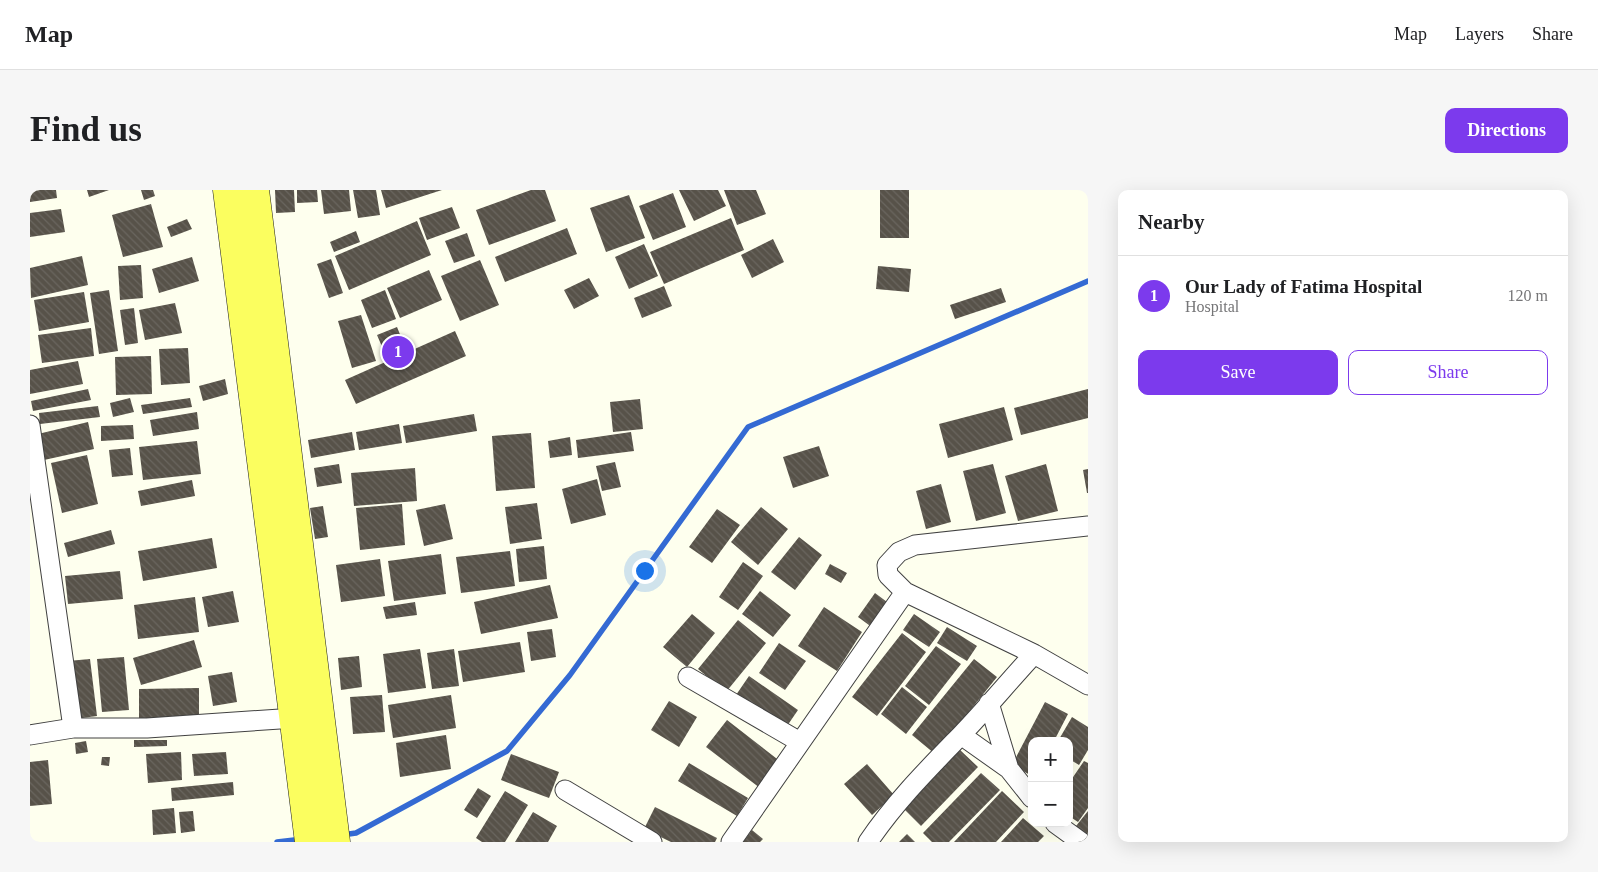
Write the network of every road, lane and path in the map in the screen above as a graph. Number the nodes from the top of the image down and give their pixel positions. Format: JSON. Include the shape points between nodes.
{"nodes":[{"id":1,"x":227,"y":190,"type":"edge"},
{"id":2,"x":255,"y":190,"type":"edge"},
{"id":3,"x":30,"y":425,"type":"edge"},
{"id":4,"x":1088,"y":526,"type":"edge"},
{"id":5,"x":905,"y":592,"type":"junction"},
{"id":6,"x":1034,"y":654,"type":"junction"},
{"id":7,"x":688,"y":677,"type":"dead end"},
{"id":8,"x":1088,"y":685,"type":"edge"},
{"id":9,"x":989,"y":703,"type":"junction"},
{"id":10,"x":295,"y":718,"type":"junction"},
{"id":11,"x":73,"y":728,"type":"junction"},
{"id":12,"x":30,"y":735,"type":"edge"},
{"id":13,"x":961,"y":735,"type":"junction"},
{"id":14,"x":800,"y":742,"type":"junction"},
{"id":15,"x":1009,"y":769,"type":"junction"},
{"id":16,"x":565,"y":790,"type":"dead end"},
{"id":17,"x":1028,"y":793,"type":"edge"},
{"id":18,"x":1060,"y":827,"type":"edge"},
{"id":19,"x":308,"y":830,"type":"edge"},
{"id":20,"x":335,"y":830,"type":"edge"},
{"id":21,"x":652,"y":842,"type":"edge"},
{"id":22,"x":731,"y":842,"type":"edge"},
{"id":23,"x":868,"y":842,"type":"edge"},
{"id":24,"x":1081,"y":842,"type":"edge"}],
"edges":[{"from":1,"to":10,"type":"main road"},
{"from":2,"to":20,"type":"main road"},
{"from":3,"to":11,"type":"street"},
{"from":4,"to":5,"type":"street","via":[[915,545],[899,552],[887,565],[888,575]]},
{"from":5,"to":6,"type":"street"},
{"from":5,"to":14,"type":"street"},
{"from":6,"to":8,"type":"street"},
{"from":6,"to":9,"type":"street"},
{"from":7,"to":14,"type":"street"},
{"from":9,"to":13,"type":"street"},
{"from":9,"to":15,"type":"street"},
{"from":10,"to":11,"type":"street","via":[[148,728]]},
{"from":10,"to":19,"type":"main road"},
{"from":11,"to":12,"type":"street"},
{"from":13,"to":15,"type":"street"},
{"from":13,"to":23,"type":"street","via":[[927,768]]},
{"from":14,"to":22,"type":"street"},
{"from":15,"to":17,"type":"street"},
{"from":16,"to":21,"type":"street"},
{"from":18,"to":24,"type":"street"}]}
